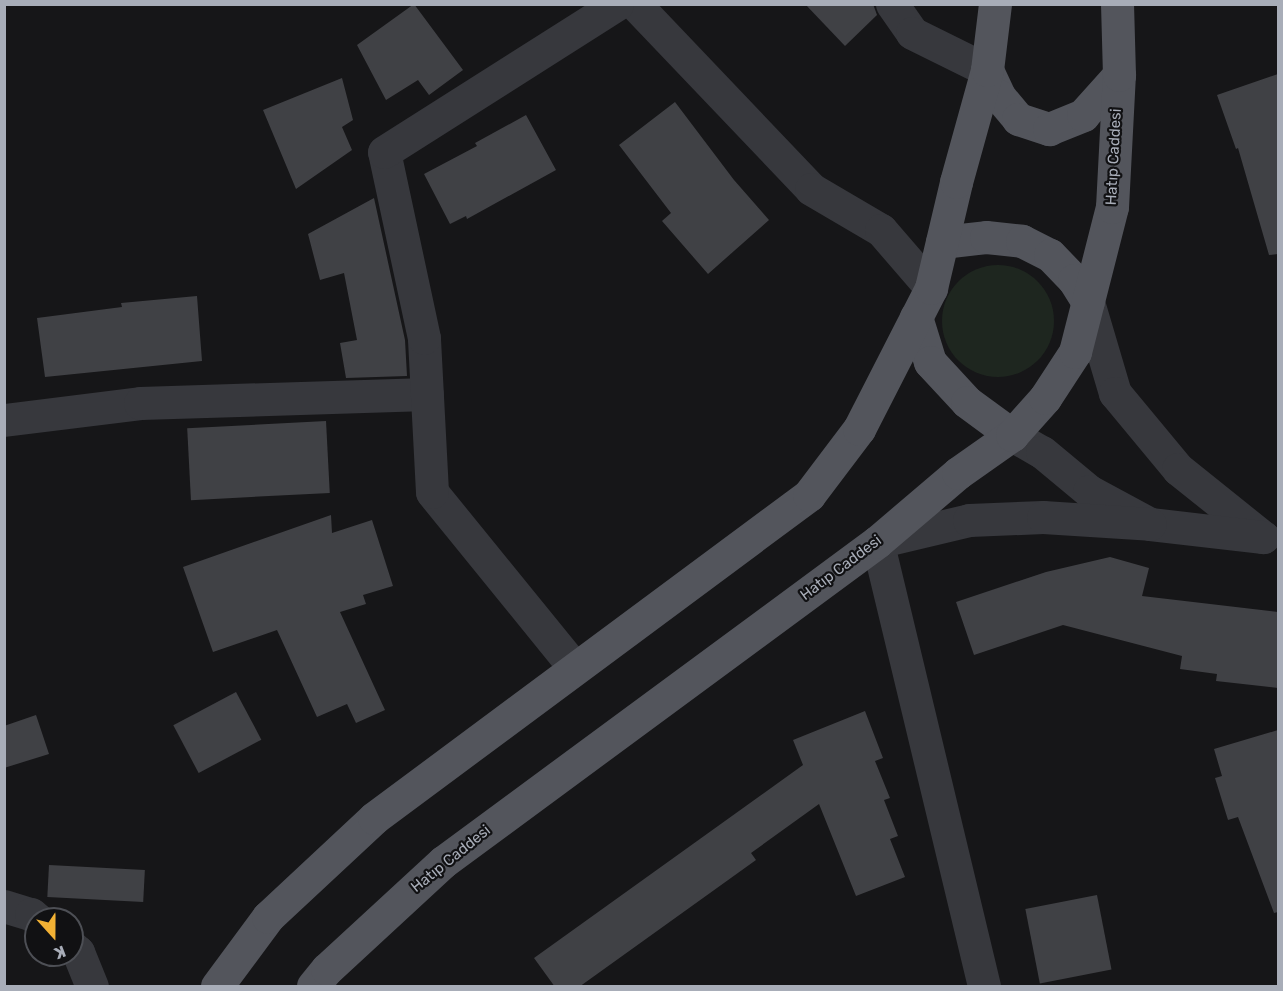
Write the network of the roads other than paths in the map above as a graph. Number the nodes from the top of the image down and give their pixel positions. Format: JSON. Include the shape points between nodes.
{"nodes":[{"id":1,"x":617,"y":4,"type":"edge"},
{"id":2,"x":635,"y":4,"type":"edge"},
{"id":3,"x":892,"y":4,"type":"edge"},
{"id":4,"x":995,"y":4,"type":"edge"},
{"id":5,"x":1117,"y":4,"type":"edge"},
{"id":6,"x":987,"y":70,"type":"junction"},
{"id":7,"x":1119,"y":75,"type":"junction"},
{"id":8,"x":942,"y":242,"type":"junction"},
{"id":9,"x":931,"y":288,"type":"junction"},
{"id":10,"x":1088,"y":302,"type":"junction"},
{"id":11,"x":916,"y":316,"type":"junction"},
{"id":12,"x":427,"y":394,"type":"junction"},
{"id":13,"x":4,"y":420,"type":"edge"},
{"id":14,"x":1012,"y":435,"type":"junction"},
{"id":15,"x":1150,"y":524,"type":"junction"},
{"id":16,"x":1271,"y":540,"type":"edge"},
{"id":17,"x":877,"y":542,"type":"junction"},
{"id":18,"x":574,"y":667,"type":"junction"},
{"id":19,"x":4,"y":906,"type":"edge"},
{"id":20,"x":24,"y":912,"type":"edge"},
{"id":21,"x":84,"y":967,"type":"edge"},
{"id":22,"x":975,"y":982,"type":"edge"},
{"id":23,"x":92,"y":987,"type":"edge"},
{"id":24,"x":217,"y":987,"type":"edge"},
{"id":25,"x":314,"y":987,"type":"edge"}],
"edges":[{"from":1,"to":12,"type":"street","via":[[384,152],[424,339]]},
{"from":2,"to":9,"type":"street","via":[[811,189],[881,230]]},
{"from":3,"to":6,"type":"street","via":[[912,33]]},
{"from":4,"to":6,"type":"main road"},
{"from":5,"to":7,"type":"main road","name":"Hatıp Caddesi"},
{"from":6,"to":7,"type":"main road","via":[[999,96],[1017,119],[1049,129],[1083,116]]},
{"from":6,"to":8,"type":"main road"},
{"from":7,"to":10,"type":"main road","name":"Hatıp Caddesi","via":[[1112,207]]},
{"from":8,"to":9,"type":"main road"},
{"from":8,"to":10,"type":"main road","via":[[986,237],[1022,241],[1050,255]]},
{"from":9,"to":11,"type":"main road"},
{"from":10,"to":14,"type":"main road","name":"Hatıp Caddesi","via":[[1075,352],[1045,398]]},
{"from":10,"to":16,"type":"street","via":[[1114,393],[1178,470]]},
{"from":11,"to":14,"type":"main road","via":[[930,362],[967,402]]},
{"from":11,"to":18,"type":"main road","via":[[859,429],[809,495]]},
{"from":12,"to":13,"type":"street","via":[[140,403]]},
{"from":12,"to":18,"type":"street","via":[[432,492]]},
{"from":14,"to":15,"type":"street","via":[[1042,453],[1089,491]]},
{"from":14,"to":17,"type":"main road","name":"Hatıp Caddesi"},
{"from":15,"to":16,"type":"street"},
{"from":15,"to":17,"type":"street","via":[[1042,517],[969,520]]},
{"from":17,"to":22,"type":"street"},
{"from":17,"to":25,"type":"main road","name":"Hatıp Caddesi","via":[[444,862],[327,969]]},
{"from":18,"to":24,"type":"main road","via":[[374,818],[268,917]]},
{"from":19,"to":20,"type":"street"},
{"from":21,"to":23,"type":"street"}]}
